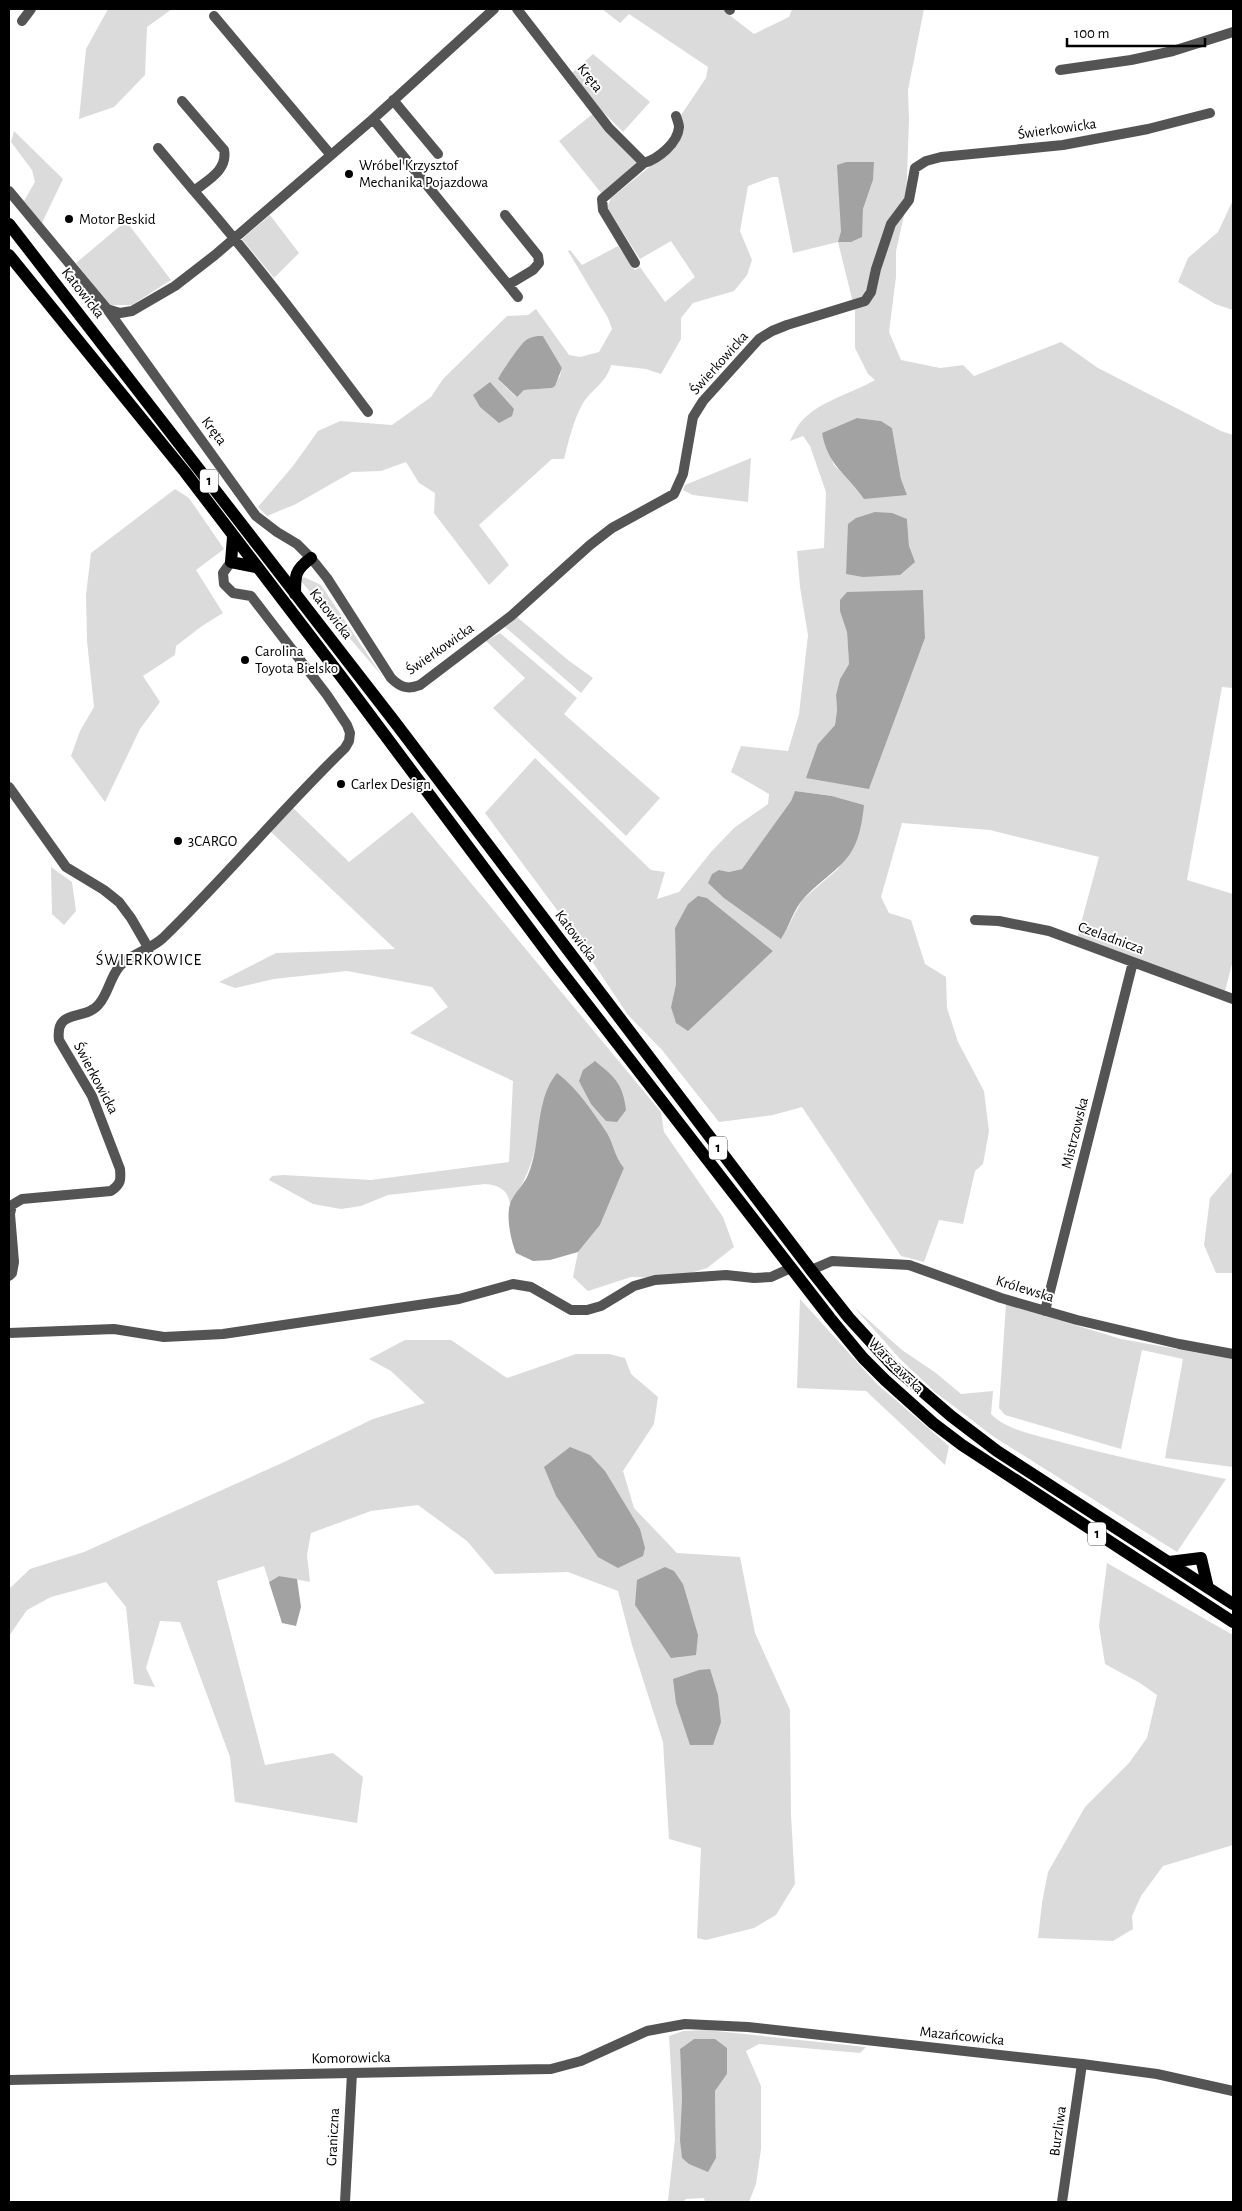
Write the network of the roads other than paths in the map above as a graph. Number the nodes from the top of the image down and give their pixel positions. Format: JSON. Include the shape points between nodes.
{"nodes":[{"id":1,"x":31,"y":9,"type":"edge"},
{"id":2,"x":494,"y":9,"type":"edge"},
{"id":3,"x":516,"y":9,"type":"edge"},
{"id":4,"x":214,"y":16,"type":"dead end"},
{"id":5,"x":22,"y":21,"type":"dead end"},
{"id":6,"x":1233,"y":32,"type":"edge"},
{"id":7,"x":1060,"y":70,"type":"dead end"},
{"id":8,"x":393,"y":100,"type":"junction"},
{"id":9,"x":182,"y":101,"type":"dead end"},
{"id":10,"x":1210,"y":113,"type":"dead end"},
{"id":11,"x":676,"y":116,"type":"dead end"},
{"id":12,"x":373,"y":119,"type":"junction"},
{"id":13,"x":158,"y":148,"type":"dead end"},
{"id":14,"x":330,"y":154,"type":"junction"},
{"id":15,"x":438,"y":154,"type":"dead end"},
{"id":16,"x":644,"y":163,"type":"junction"},
{"id":17,"x":9,"y":191,"type":"edge"},
{"id":18,"x":194,"y":191,"type":"junction"},
{"id":19,"x":505,"y":215,"type":"dead end"},
{"id":20,"x":9,"y":224,"type":"edge"},
{"id":21,"x":234,"y":237,"type":"junction"},
{"id":22,"x":9,"y":255,"type":"edge"},
{"id":23,"x":634,"y":263,"type":"dead end"},
{"id":24,"x":508,"y":285,"type":"junction"},
{"id":25,"x":518,"y":297,"type":"dead end"},
{"id":26,"x":107,"y":309,"type":"junction"},
{"id":27,"x":368,"y":412,"type":"dead end"},
{"id":28,"x":233,"y":537,"type":"junction"},
{"id":29,"x":311,"y":558,"type":"junction"},
{"id":30,"x":231,"y":562,"type":"junction"},
{"id":31,"x":256,"y":567,"type":"junction"},
{"id":32,"x":296,"y":594,"type":"junction"},
{"id":33,"x":9,"y":787,"type":"edge"},
{"id":34,"x":975,"y":920,"type":"dead end"},
{"id":35,"x":148,"y":949,"type":"junction"},
{"id":36,"x":1133,"y":962,"type":"junction"},
{"id":37,"x":1233,"y":999,"type":"edge"},
{"id":38,"x":625,"y":1026,"type":"joint"},
{"id":39,"x":619,"y":1044,"type":"joint"},
{"id":40,"x":791,"y":1268,"type":"junction"},
{"id":41,"x":811,"y":1270,"type":"junction"},
{"id":42,"x":9,"y":1276,"type":"edge"},
{"id":43,"x":1045,"y":1311,"type":"junction"},
{"id":44,"x":9,"y":1333,"type":"edge"},
{"id":45,"x":1233,"y":1354,"type":"edge"},
{"id":46,"x":1169,"y":1562,"type":"junction"},
{"id":47,"x":1208,"y":1588,"type":"junction"},
{"id":48,"x":1233,"y":1604,"type":"edge"},
{"id":49,"x":1233,"y":1622,"type":"edge"},
{"id":50,"x":685,"y":2024,"type":"joint"},
{"id":51,"x":1082,"y":2064,"type":"junction"},
{"id":52,"x":352,"y":2073,"type":"junction"},
{"id":53,"x":9,"y":2080,"type":"edge"},
{"id":54,"x":1233,"y":2091,"type":"edge"},
{"id":55,"x":345,"y":2202,"type":"edge"},
{"id":56,"x":1062,"y":2202,"type":"edge"}],
"edges":[{"from":1,"to":5,"type":"street"},
{"from":2,"to":8,"type":"street"},
{"from":3,"to":16,"type":"street","name":"Kręta","via":[[610,128]]},
{"from":4,"to":14,"type":"street"},
{"from":6,"to":7,"type":"street","via":[[1173,51]]},
{"from":8,"to":12,"type":"street"},
{"from":8,"to":15,"type":"street"},
{"from":9,"to":18,"type":"street","via":[[224,150],[226,160],[224,166]]},
{"from":10,"to":29,"type":"street","name":"Świerkowicka","via":[[1063,145],[941,157],[915,168],[910,200],[891,224],[866,301],[787,324],[759,339],[703,401],[693,417],[683,474],[674,494],[612,528],[511,616],[420,685],[403,688],[391,678]]},
{"from":11,"to":16,"type":"street","via":[[680,126],[677,135],[654,160]]},
{"from":12,"to":14,"type":"street"},
{"from":12,"to":24,"type":"street"},
{"from":13,"to":18,"type":"street"},
{"from":14,"to":21,"type":"street"},
{"from":16,"to":23,"type":"street","via":[[602,199],[603,210]]},
{"from":17,"to":26,"type":"street","name":"Kręta"},
{"from":18,"to":21,"type":"street"},
{"from":19,"to":24,"type":"street","via":[[538,256],[539,263]]},
{"from":20,"to":32,"type":"main road","name":"Katowicka","number":"1"},
{"from":21,"to":26,"type":"street","via":[[175,286],[132,311],[120,313]]},
{"from":21,"to":27,"type":"street"},
{"from":22,"to":28,"type":"main road","name":"Katowicka","number":"1","via":[[134,408]]},
{"from":24,"to":25,"type":"street"},
{"from":26,"to":29,"type":"street","name":"Kręta","via":[[256,516],[297,544]]},
{"from":28,"to":30,"type":"main road"},
{"from":28,"to":31,"type":"main road","name":"Katowicka","number":"1"},
{"from":29,"to":32,"type":"main road","via":[[296,572]]},
{"from":30,"to":31,"type":"main road"},
{"from":30,"to":35,"type":"street","name":"Świerkowicka","via":[[223,572],[224,584],[233,593],[251,596],[327,695],[347,725],[349,740],[345,748],[162,939]]},
{"from":31,"to":39,"type":"main road","name":"Katowicka","number":"1"},
{"from":32,"to":38,"type":"main road","name":"Katowicka","number":"1"},
{"from":33,"to":35,"type":"street","via":[[66,867],[119,902]]},
{"from":34,"to":36,"type":"street","name":"Czeladnicza","via":[[1028,926]]},
{"from":35,"to":42,"type":"street","name":"Świerkowicka","via":[[119,966],[99,1005],[90,1012],[67,1018],[57,1029],[59,1040],[92,1096],[121,1179],[111,1191],[22,1199],[12,1206],[14,1268]]},
{"from":36,"to":37,"type":"street","name":"Czeladnicza"},
{"from":36,"to":43,"type":"street","name":"Mistrzowska"},
{"from":38,"to":41,"type":"main road","name":"Warszawska","number":"1"},
{"from":39,"to":40,"type":"main road","name":"Warszawska","number":"1"},
{"from":40,"to":44,"type":"street","via":[[771,1277],[726,1275],[655,1280],[634,1286],[601,1306],[587,1310],[571,1310],[531,1287],[513,1284],[459,1299],[223,1334],[164,1337],[114,1329]]},
{"from":40,"to":49,"type":"main road","name":"Warszawska","number":"1","via":[[863,1358],[934,1423],[1013,1480]]},
{"from":41,"to":43,"type":"street","name":"Królewska","via":[[832,1261],[909,1265]]},
{"from":41,"to":46,"type":"main road","name":"Warszawska","number":"1","via":[[893,1366],[944,1411],[997,1450]]},
{"from":43,"to":45,"type":"street","name":"Królewska","via":[[1122,1332]]},
{"from":46,"to":47,"type":"main road","name":"Warszawska","number":"1"},
{"from":46,"to":47,"type":"main road","via":[[1201,1558]]},
{"from":47,"to":48,"type":"main road","name":"Warszawska","number":"1"},
{"from":50,"to":51,"type":"street","name":"Mazańcowicka","via":[[748,2027]]},
{"from":50,"to":52,"type":"street","name":"Komorowicka","via":[[648,2031],[581,2061],[551,2068]]},
{"from":51,"to":54,"type":"street","name":"Mazańcowicka","via":[[1156,2074]]},
{"from":51,"to":56,"type":"street","name":"Burzliwa"},
{"from":52,"to":53,"type":"street","name":"Komorowicka"},
{"from":52,"to":55,"type":"street","name":"Graniczna"}]}
